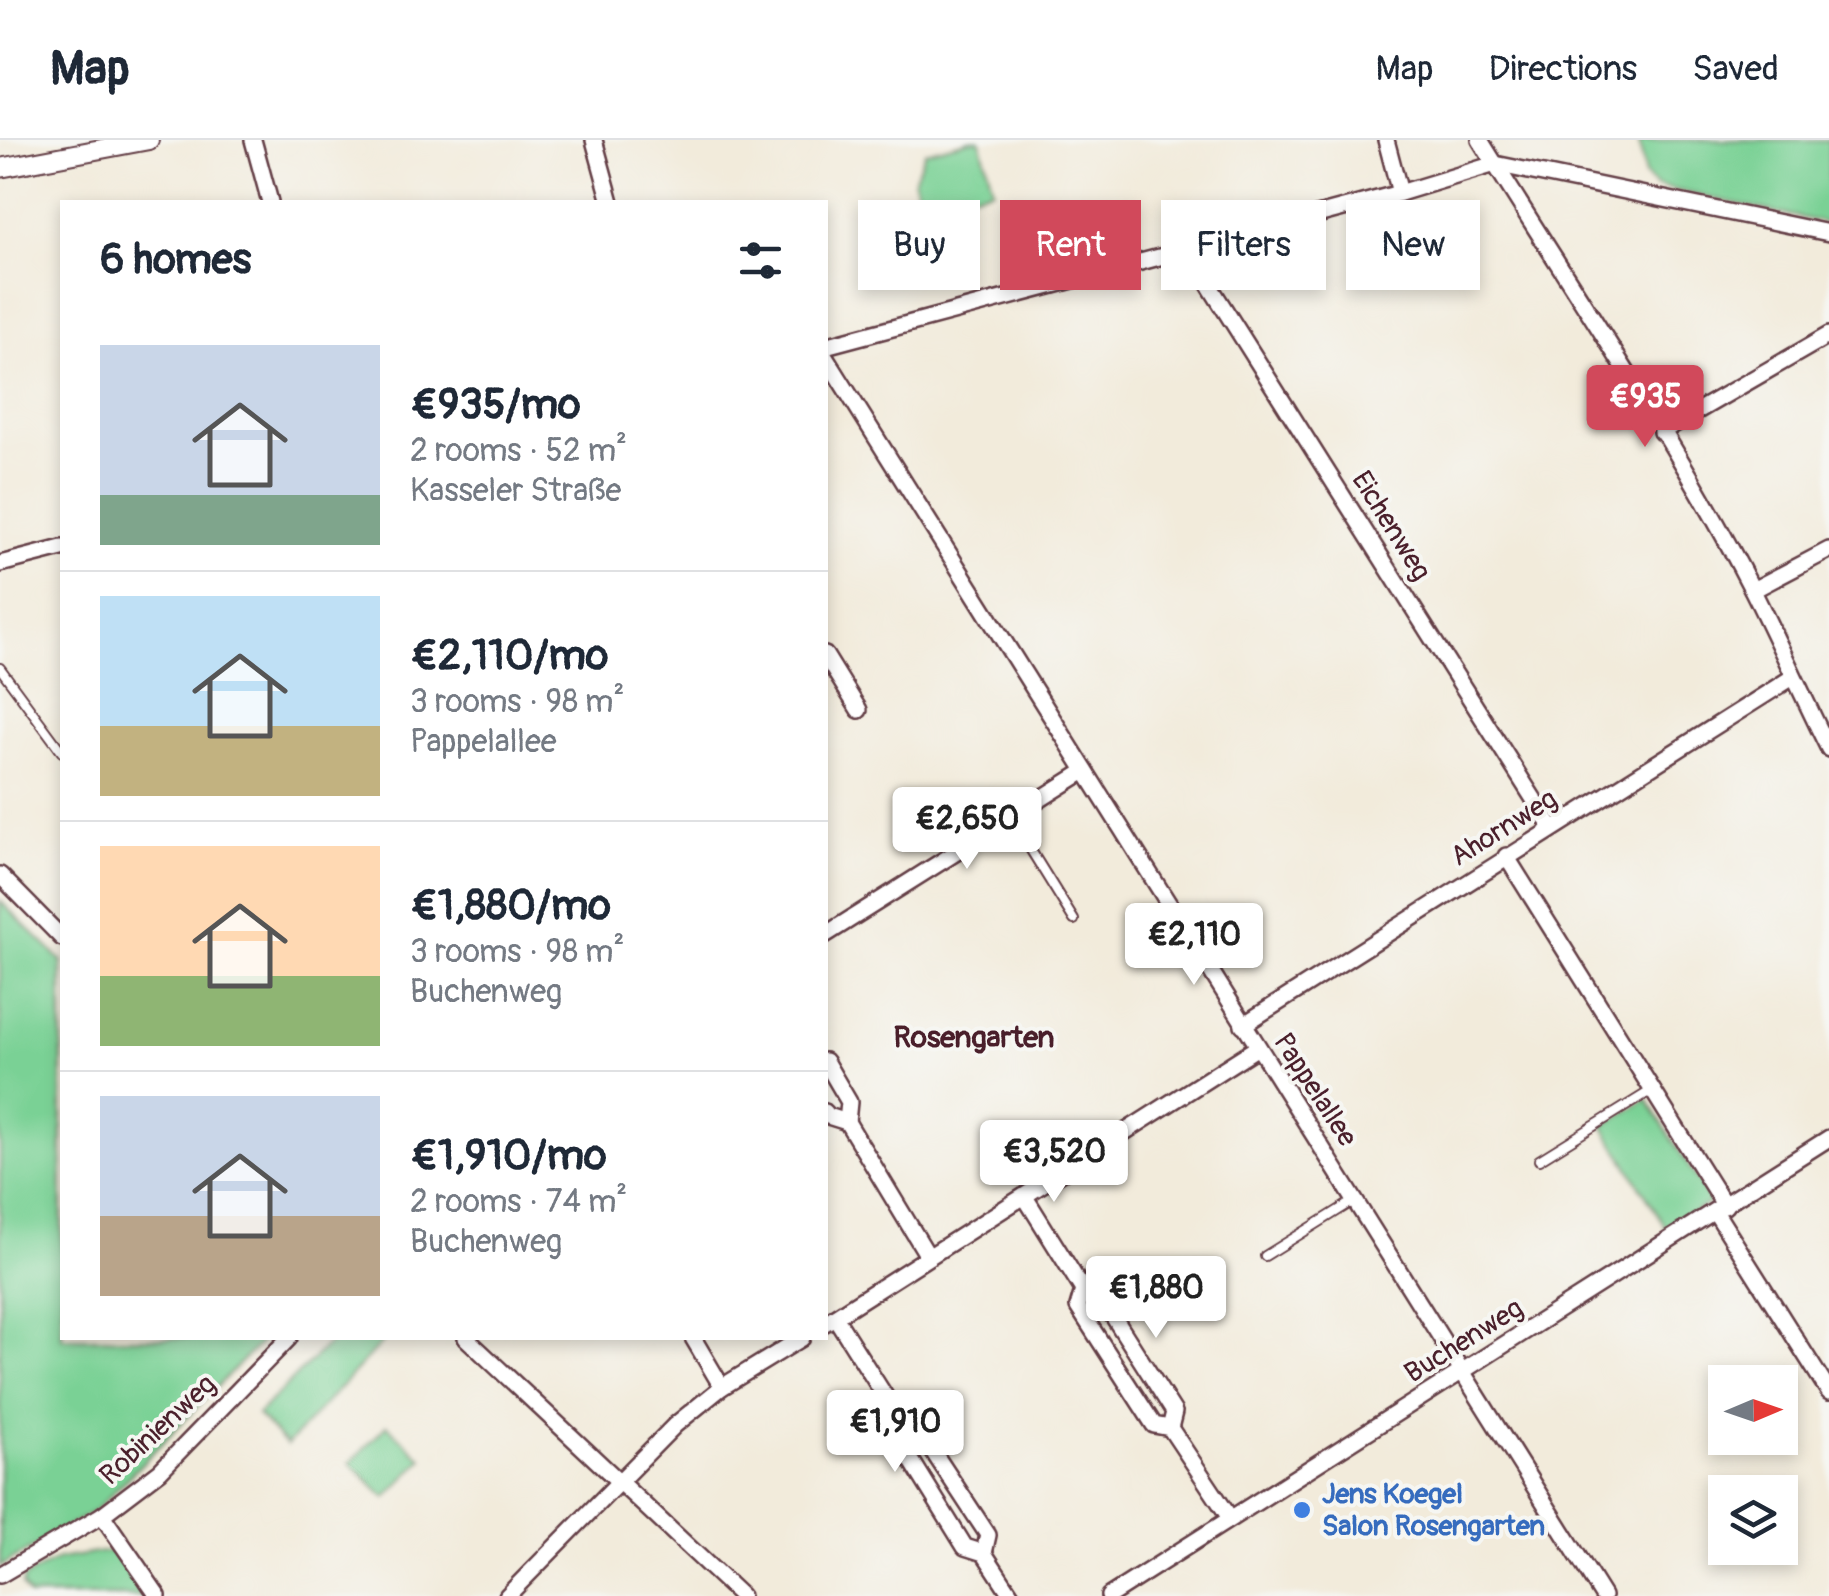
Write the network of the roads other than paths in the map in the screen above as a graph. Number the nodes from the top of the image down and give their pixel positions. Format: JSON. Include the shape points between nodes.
{"nodes":[{"id":1,"x":149,"y":140,"type":"edge"},
{"id":2,"x":253,"y":140,"type":"edge"},
{"id":3,"x":594,"y":140,"type":"edge"},
{"id":4,"x":1386,"y":140,"type":"edge"},
{"id":5,"x":1480,"y":140,"type":"edge"},
{"id":6,"x":1495,"y":164,"type":"junction"},
{"id":7,"x":0,"y":168,"type":"edge"},
{"id":8,"x":1400,"y":193,"type":"junction"},
{"id":9,"x":269,"y":200,"type":"edge"},
{"id":10,"x":611,"y":200,"type":"edge"},
{"id":11,"x":1326,"y":213,"type":"edge"},
{"id":12,"x":1829,"y":232,"type":"edge"},
{"id":13,"x":1161,"y":257,"type":"edge"},
{"id":14,"x":1212,"y":290,"type":"edge"},
{"id":15,"x":1829,"y":335,"type":"edge"},
{"id":16,"x":828,"y":345,"type":"edge"},
{"id":17,"x":828,"y":361,"type":"edge"},
{"id":18,"x":1661,"y":432,"type":"junction"},
{"id":19,"x":60,"y":549,"type":"edge"},
{"id":20,"x":1829,"y":550,"type":"edge"},
{"id":21,"x":0,"y":564,"type":"edge"},
{"id":22,"x":1752,"y":590,"type":"junction"},
{"id":23,"x":828,"y":660,"type":"edge"},
{"id":24,"x":0,"y":668,"type":"edge"},
{"id":25,"x":1794,"y":676,"type":"junction"},
{"id":26,"x":859,"y":710,"type":"dead end"},
{"id":27,"x":60,"y":749,"type":"edge"},
{"id":28,"x":1829,"y":749,"type":"edge"},
{"id":29,"x":1085,"y":771,"type":"junction"},
{"id":30,"x":1010,"y":818,"type":"junction"},
{"id":31,"x":1552,"y":828,"type":"junction"},
{"id":32,"x":1506,"y":856,"type":"junction"},
{"id":33,"x":0,"y":875,"type":"edge"},
{"id":34,"x":1074,"y":920,"type":"dead end"},
{"id":35,"x":828,"y":932,"type":"edge"},
{"id":36,"x":60,"y":936,"type":"edge"},
{"id":37,"x":1244,"y":1025,"type":"junction"},
{"id":38,"x":1258,"y":1047,"type":"junction"},
{"id":39,"x":828,"y":1066,"type":"edge"},
{"id":40,"x":1652,"y":1090,"type":"junction"},
{"id":41,"x":828,"y":1116,"type":"edge"},
{"id":42,"x":847,"y":1122,"type":"junction"},
{"id":43,"x":1829,"y":1138,"type":"edge"},
{"id":44,"x":1539,"y":1160,"type":"dead end"},
{"id":45,"x":1025,"y":1197,"type":"junction"},
{"id":46,"x":1355,"y":1200,"type":"junction"},
{"id":47,"x":1721,"y":1210,"type":"junction"},
{"id":48,"x":928,"y":1256,"type":"junction"},
{"id":49,"x":1265,"y":1256,"type":"dead end"},
{"id":50,"x":1083,"y":1290,"type":"junction"},
{"id":51,"x":830,"y":1320,"type":"edge"},
{"id":52,"x":287,"y":1340,"type":"edge"},
{"id":53,"x":468,"y":1340,"type":"edge"},
{"id":54,"x":694,"y":1340,"type":"edge"},
{"id":55,"x":799,"y":1340,"type":"edge"},
{"id":56,"x":1461,"y":1372,"type":"junction"},
{"id":57,"x":722,"y":1387,"type":"junction"},
{"id":58,"x":1829,"y":1392,"type":"edge"},
{"id":59,"x":895,"y":1412,"type":"junction"},
{"id":60,"x":1170,"y":1428,"type":"junction"},
{"id":61,"x":617,"y":1481,"type":"junction"},
{"id":62,"x":102,"y":1514,"type":"junction"},
{"id":63,"x":1230,"y":1518,"type":"junction"},
{"id":64,"x":984,"y":1553,"type":"junction"},
{"id":65,"x":0,"y":1575,"type":"edge"},
{"id":66,"x":158,"y":1596,"type":"edge"},
{"id":67,"x":507,"y":1596,"type":"edge"},
{"id":68,"x":741,"y":1596,"type":"edge"},
{"id":69,"x":1012,"y":1596,"type":"edge"},
{"id":70,"x":1110,"y":1596,"type":"edge"},
{"id":71,"x":1603,"y":1596,"type":"edge"}],
"edges":[{"from":1,"to":7,"type":"street"},
{"from":2,"to":9,"type":"street"},
{"from":3,"to":10,"type":"street"},
{"from":4,"to":8,"type":"street"},
{"from":5,"to":6,"type":"street"},
{"from":6,"to":8,"type":"street"},
{"from":6,"to":12,"type":"street"},
{"from":6,"to":18,"type":"street"},
{"from":8,"to":11,"type":"street"},
{"from":13,"to":16,"type":"street"},
{"from":14,"to":31,"type":"street","name":"Eichenweg"},
{"from":15,"to":18,"type":"street"},
{"from":17,"to":29,"type":"street","name":"Pappelallee"},
{"from":18,"to":22,"type":"street"},
{"from":19,"to":21,"type":"street"},
{"from":20,"to":22,"type":"street"},
{"from":22,"to":25,"type":"street"},
{"from":23,"to":26,"type":"street"},
{"from":24,"to":27,"type":"lane"},
{"from":25,"to":28,"type":"street"},
{"from":25,"to":31,"type":"street","name":"Ahornweg"},
{"from":29,"to":30,"type":"street"},
{"from":29,"to":37,"type":"street","name":"Pappelallee"},
{"from":30,"to":34,"type":"lane"},
{"from":30,"to":35,"type":"street"},
{"from":31,"to":32,"type":"street","name":"Ahornweg"},
{"from":32,"to":37,"type":"street","name":"Ahornweg"},
{"from":32,"to":40,"type":"street"},
{"from":33,"to":36,"type":"street"},
{"from":37,"to":38,"type":"street","name":"Pappelallee"},
{"from":38,"to":45,"type":"street"},
{"from":38,"to":46,"type":"street","name":"Pappelallee"},
{"from":39,"to":42,"type":"street","via":[[849,1102]]},
{"from":40,"to":44,"type":"lane"},
{"from":40,"to":47,"type":"street"},
{"from":41,"to":42,"type":"street"},
{"from":42,"to":48,"type":"street"},
{"from":43,"to":47,"type":"street","name":"Buchenweg"},
{"from":45,"to":48,"type":"street"},
{"from":45,"to":50,"type":"street"},
{"from":46,"to":49,"type":"lane"},
{"from":46,"to":56,"type":"street","name":"Pappelallee"},
{"from":47,"to":56,"type":"street","name":"Buchenweg"},
{"from":47,"to":58,"type":"street"},
{"from":48,"to":51,"type":"street"},
{"from":50,"to":60,"type":"street","via":[[1099,1294],[1174,1412]]},
{"from":50,"to":60,"type":"street","via":[[1078,1307],[1154,1425]]},
{"from":51,"to":59,"type":"street"},
{"from":52,"to":62,"type":"street","name":"Robinienweg","via":[[160,1471]]},
{"from":53,"to":61,"type":"street"},
{"from":54,"to":57,"type":"street"},
{"from":55,"to":57,"type":"street"},
{"from":56,"to":63,"type":"street","name":"Buchenweg"},
{"from":56,"to":71,"type":"street","name":"Pappelallee"},
{"from":57,"to":61,"type":"street"},
{"from":59,"to":64,"type":"street","via":[[911,1418],[988,1535]]},
{"from":59,"to":64,"type":"street","via":[[892,1429],[965,1547]]},
{"from":60,"to":63,"type":"street"},
{"from":61,"to":67,"type":"street"},
{"from":61,"to":68,"type":"street"},
{"from":62,"to":65,"type":"street","name":"Robinienweg"},
{"from":62,"to":66,"type":"street","name":"Robinienweg"},
{"from":63,"to":70,"type":"street","name":"Buchenweg"},
{"from":64,"to":69,"type":"street"}]}
